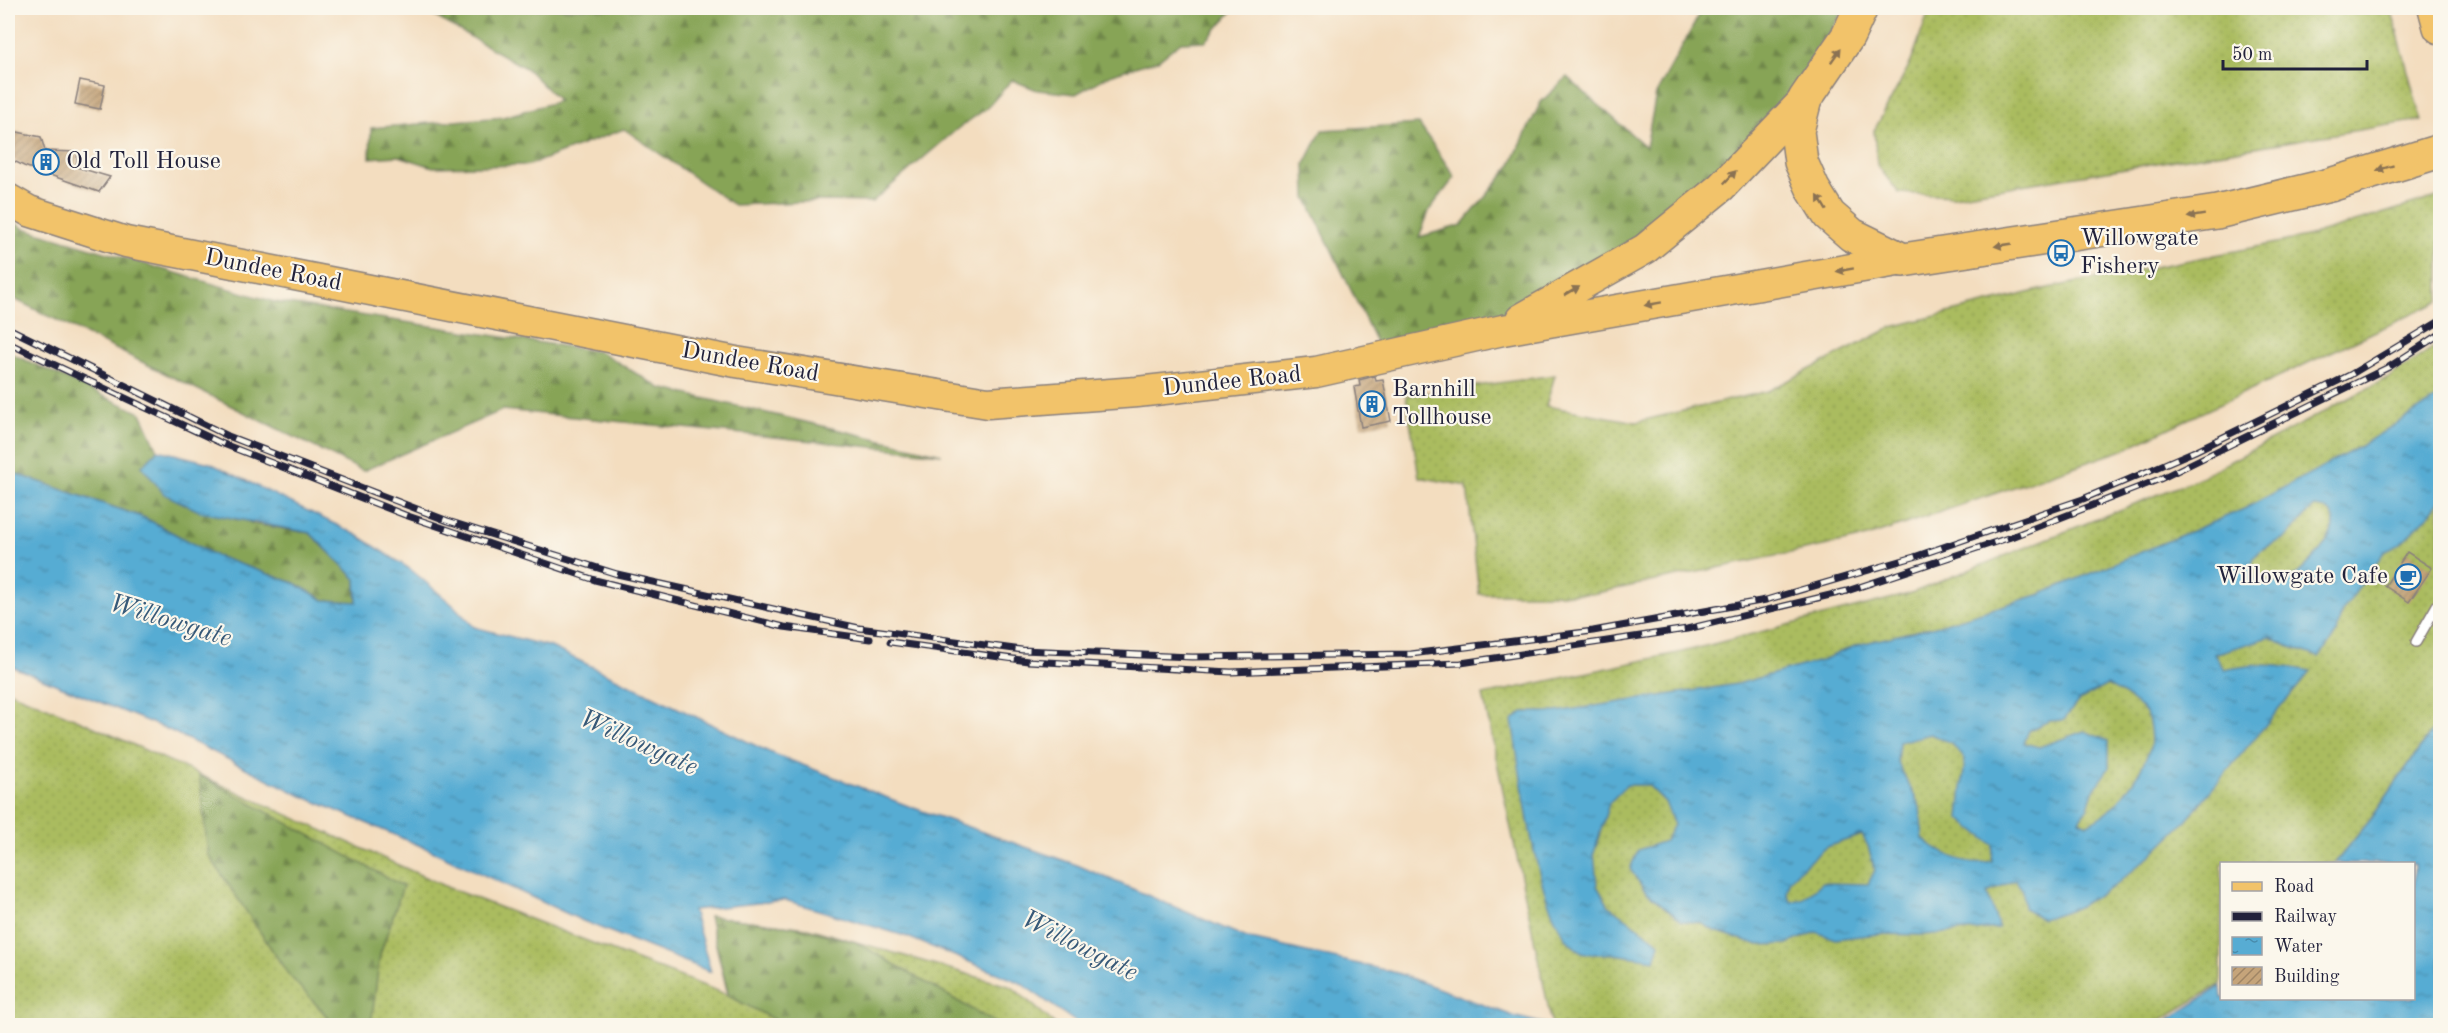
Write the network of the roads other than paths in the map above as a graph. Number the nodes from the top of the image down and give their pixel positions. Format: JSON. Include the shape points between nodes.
{"nodes":[{"id":1,"x":1861,"y":8,"type":"edge"},
{"id":2,"x":2435,"y":8,"type":"edge"},
{"id":3,"x":2440,"y":27,"type":"edge"},
{"id":4,"x":1805,"y":99,"type":"junction"},
{"id":5,"x":2440,"y":152,"type":"edge"},
{"id":6,"x":8,"y":199,"type":"edge"},
{"id":7,"x":1903,"y":260,"type":"junction"},
{"id":8,"x":1503,"y":330,"type":"junction"},
{"id":9,"x":2440,"y":600,"type":"edge"},
{"id":10,"x":2416,"y":642,"type":"dead end"}],
"edges":[{"from":4,"to":1,"type":"highway","one_way":true,"via":[[1848,36]]},
{"from":2,"to":3,"type":"highway"},
{"from":7,"to":4,"type":"highway","one_way":true,"via":[[1852,235],[1829,215],[1801,162],[1797,131]]},
{"from":8,"to":4,"type":"main road","one_way":true,"via":[[1645,249],[1721,187]]},
{"from":5,"to":7,"type":"highway","one_way":true,"via":[[2330,185],[2217,212]]},
{"from":6,"to":8,"type":"main road","name":"Dundee Road","via":[[29,211],[126,242],[736,362],[988,404],[1316,372]]},
{"from":7,"to":8,"type":"main road","one_way":true},
{"from":9,"to":10,"type":"lane"}]}
